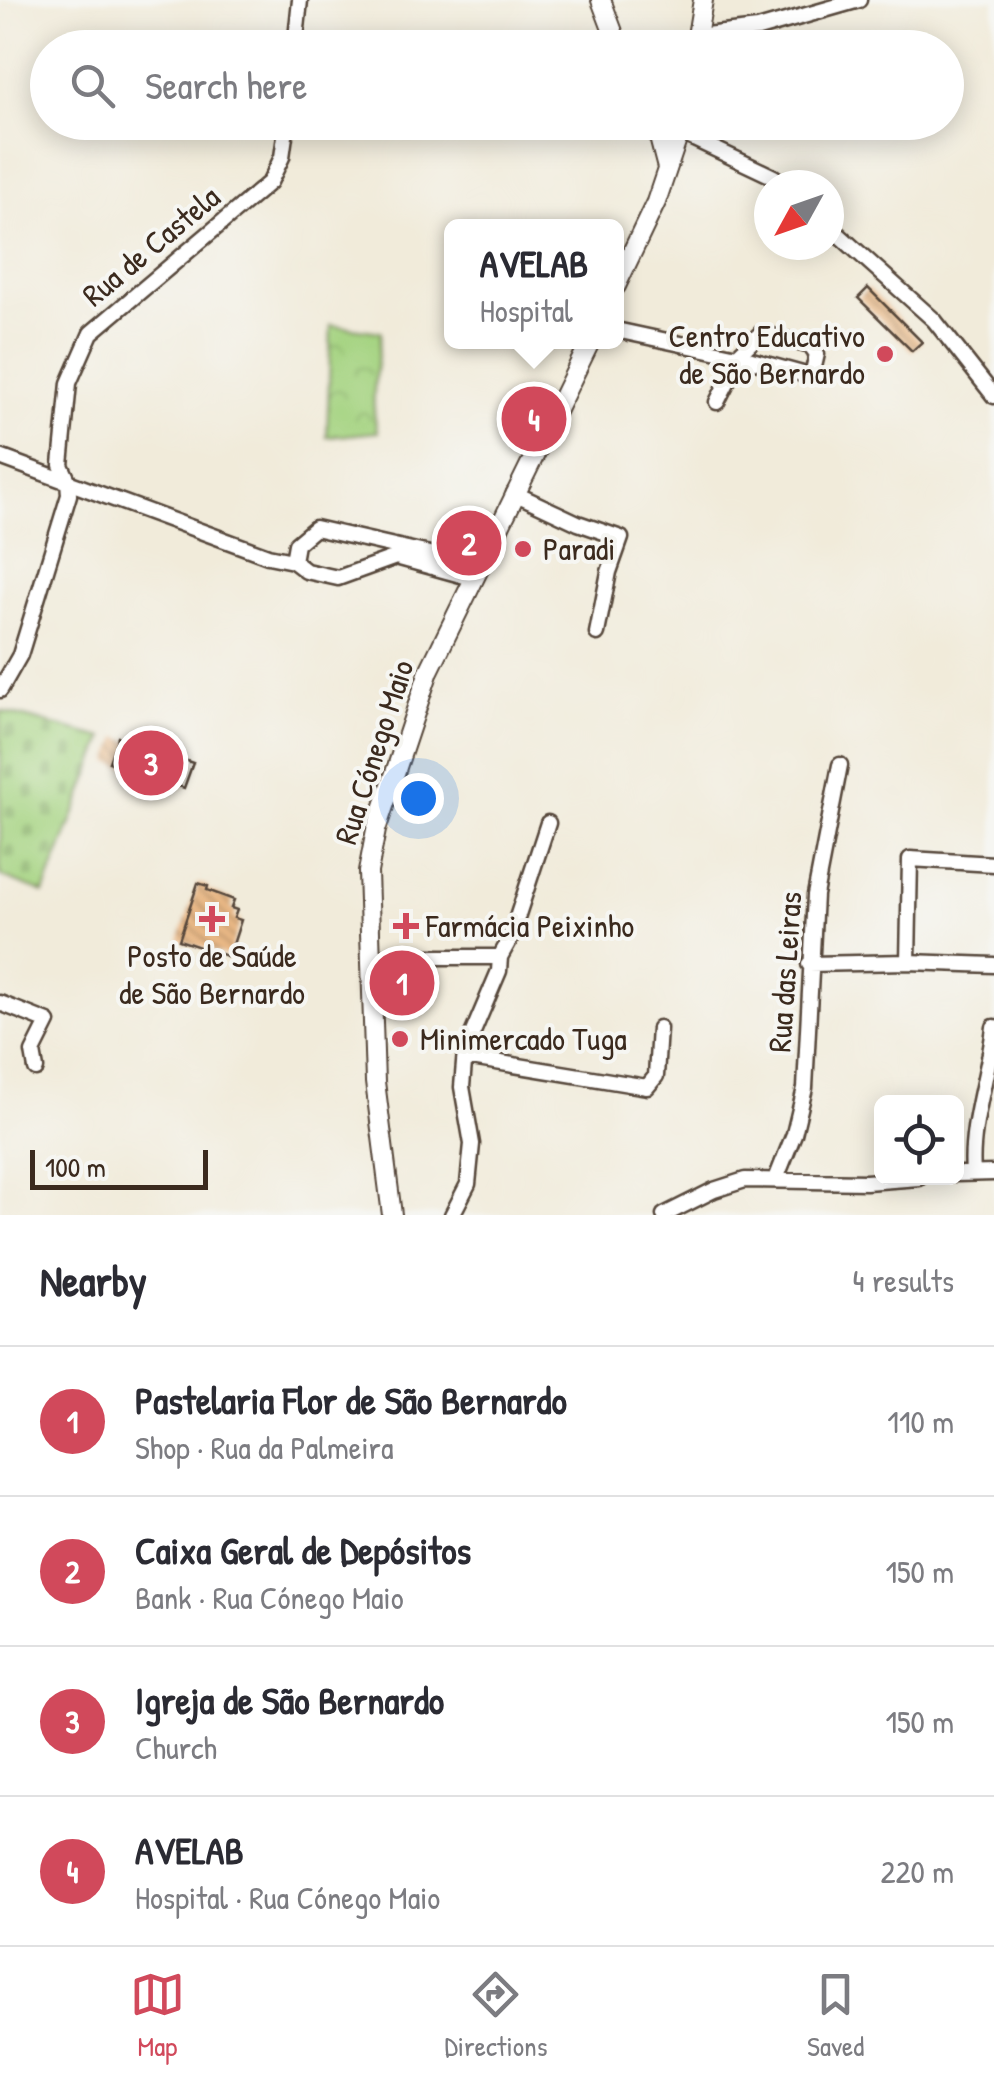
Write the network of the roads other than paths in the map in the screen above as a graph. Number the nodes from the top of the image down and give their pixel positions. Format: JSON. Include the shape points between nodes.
{"nodes":[{"id":1,"x":300,"y":0,"type":"edge"},
{"id":2,"x":602,"y":0,"type":"edge"},
{"id":3,"x":702,"y":0,"type":"edge"},
{"id":4,"x":860,"y":0,"type":"edge"},
{"id":5,"x":297,"y":30,"type":"edge"},
{"id":6,"x":613,"y":30,"type":"edge"},
{"id":7,"x":698,"y":30,"type":"edge"},
{"id":8,"x":753,"y":30,"type":"edge"},
{"id":9,"x":284,"y":140,"type":"edge"},
{"id":10,"x":661,"y":140,"type":"edge"},
{"id":11,"x":678,"y":140,"type":"edge"},
{"id":12,"x":704,"y":140,"type":"edge"},
{"id":13,"x":667,"y":168,"type":"junction"},
{"id":14,"x":759,"y":170,"type":"edge"},
{"id":15,"x":844,"y":239,"type":"edge"},
{"id":16,"x":624,"y":269,"type":"edge"},
{"id":17,"x":624,"y":332,"type":"edge"},
{"id":18,"x":586,"y":349,"type":"edge"},
{"id":19,"x":737,"y":356,"type":"junction"},
{"id":20,"x":994,"y":396,"type":"edge"},
{"id":21,"x":717,"y":402,"type":"dead end"},
{"id":22,"x":0,"y":457,"type":"edge"},
{"id":23,"x":68,"y":480,"type":"junction"},
{"id":24,"x":514,"y":493,"type":"junction"},
{"id":25,"x":293,"y":560,"type":"junction"},
{"id":26,"x":475,"y":572,"type":"junction"},
{"id":27,"x":597,"y":633,"type":"dead end"},
{"id":28,"x":0,"y":690,"type":"edge"},
{"id":29,"x":840,"y":766,"type":"dead end"},
{"id":30,"x":548,"y":824,"type":"dead end"},
{"id":31,"x":994,"y":864,"type":"edge"},
{"id":32,"x":372,"y":957,"type":"junction"},
{"id":33,"x":500,"y":958,"type":"junction"},
{"id":34,"x":908,"y":962,"type":"junction"},
{"id":35,"x":809,"y":964,"type":"junction"},
{"id":36,"x":994,"y":965,"type":"edge"},
{"id":37,"x":0,"y":1003,"type":"edge"},
{"id":38,"x":994,"y":1027,"type":"edge"},
{"id":39,"x":659,"y":1028,"type":"dead end"},
{"id":40,"x":465,"y":1058,"type":"junction"},
{"id":41,"x":36,"y":1069,"type":"dead end"},
{"id":42,"x":973,"y":1173,"type":"junction"},
{"id":43,"x":994,"y":1173,"type":"edge"},
{"id":44,"x":964,"y":1174,"type":"edge"},
{"id":45,"x":776,"y":1179,"type":"junction"},
{"id":46,"x":874,"y":1181,"type":"edge"},
{"id":47,"x":392,"y":1215,"type":"edge"},
{"id":48,"x":452,"y":1215,"type":"edge"},
{"id":49,"x":664,"y":1215,"type":"edge"}],
"edges":[{"from":1,"to":5,"type":"street"},
{"from":2,"to":6,"type":"main road"},
{"from":3,"to":7,"type":"main road"},
{"from":4,"to":8,"type":"street"},
{"from":9,"to":23,"type":"street","name":"Rua de Castela","via":[[270,182],[90,334],[69,383],[61,466]]},
{"from":10,"to":13,"type":"main road"},
{"from":11,"to":13,"type":"main road"},
{"from":12,"to":14,"type":"street"},
{"from":13,"to":16,"type":"main road"},
{"from":15,"to":20,"type":"street","via":[[934,320]]},
{"from":17,"to":19,"type":"street"},
{"from":18,"to":24,"type":"main road","name":"Rua Cónego Maio"},
{"from":19,"to":19,"type":"street","via":[[761,333],[812,346],[818,354],[806,375]]},
{"from":19,"to":21,"type":"street"},
{"from":22,"to":23,"type":"street"},
{"from":23,"to":25,"type":"street"},
{"from":23,"to":28,"type":"street","name":"Rua de Castela","via":[[46,575],[20,655]]},
{"from":24,"to":26,"type":"main road","name":"Rua Cónego Maio"},
{"from":24,"to":27,"type":"street","via":[[621,538]]},
{"from":25,"to":26,"type":"street","via":[[306,571],[338,578],[396,557]]},
{"from":25,"to":26,"type":"street","via":[[296,544],[314,528]]},
{"from":26,"to":32,"type":"main road","name":"Rua Cónego Maio","via":[[429,671],[376,830],[368,872]]},
{"from":29,"to":35,"type":"street","name":"Rua das Leiras"},
{"from":30,"to":33,"type":"street"},
{"from":31,"to":34,"type":"street","via":[[910,859]]},
{"from":32,"to":33,"type":"street"},
{"from":32,"to":47,"type":"main road","name":"Rua Cónego Maio","via":[[375,1082]]},
{"from":33,"to":40,"type":"street"},
{"from":34,"to":35,"type":"street"},
{"from":34,"to":36,"type":"street"},
{"from":35,"to":45,"type":"street","name":"Rua das Leiras","via":[[805,1088]]},
{"from":37,"to":41,"type":"street","via":[[48,1022],[34,1052]]},
{"from":38,"to":42,"type":"street"},
{"from":39,"to":40,"type":"street","via":[[656,1076],[647,1088]]},
{"from":40,"to":48,"type":"street","via":[[462,1087],[472,1144],[468,1184]]},
{"from":42,"to":43,"type":"street"},
{"from":42,"to":44,"type":"street"},
{"from":45,"to":46,"type":"street"},
{"from":45,"to":49,"type":"street","via":[[729,1185]]}]}
